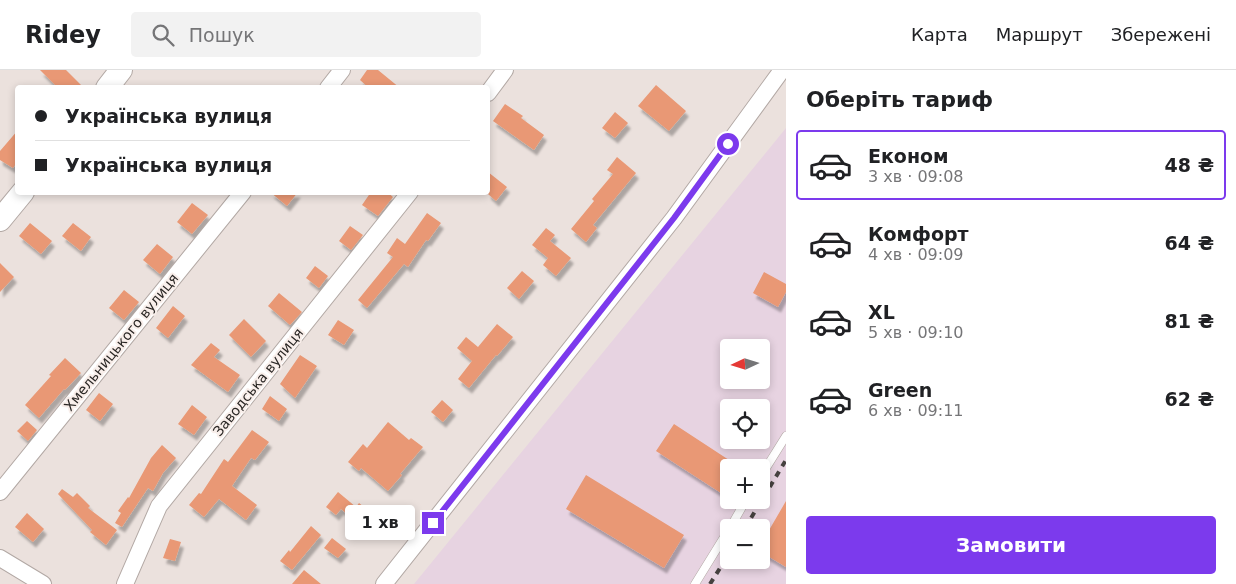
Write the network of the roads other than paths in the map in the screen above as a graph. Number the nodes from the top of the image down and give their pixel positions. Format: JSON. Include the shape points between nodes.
{"nodes":[{"id":1,"x":121,"y":70,"type":"edge"},
{"id":2,"x":342,"y":70,"type":"edge"},
{"id":3,"x":505,"y":70,"type":"edge"},
{"id":4,"x":782,"y":70,"type":"edge"},
{"id":5,"x":109,"y":85,"type":"edge"},
{"id":6,"x":330,"y":85,"type":"edge"},
{"id":7,"x":490,"y":90,"type":"edge"},
{"id":8,"x":20,"y":195,"type":"edge"},
{"id":9,"x":241,"y":195,"type":"edge"},
{"id":10,"x":408,"y":195,"type":"edge"},
{"id":11,"x":0,"y":220,"type":"edge"},
{"id":12,"x":786,"y":436,"type":"edge"},
{"id":13,"x":770,"y":462,"type":"edge"},
{"id":14,"x":0,"y":492,"type":"edge"},
{"id":15,"x":720,"y":543,"type":"edge"},
{"id":16,"x":0,"y":558,"type":"edge"},
{"id":17,"x":43,"y":584,"type":"edge"},
{"id":18,"x":125,"y":584,"type":"edge"},
{"id":19,"x":384,"y":584,"type":"edge"},
{"id":20,"x":695,"y":584,"type":"edge"}],
"edges":[{"from":1,"to":5,"type":"street"},
{"from":2,"to":6,"type":"street"},
{"from":3,"to":7,"type":"street"},
{"from":4,"to":19,"type":"street","via":[[674,218]]},
{"from":8,"to":11,"type":"street"},
{"from":9,"to":14,"type":"street","name":"Хмельницького вулиця"},
{"from":10,"to":18,"type":"street","name":"Заводська вулиця","via":[[159,506]]},
{"from":12,"to":13,"type":"lane"},
{"from":15,"to":20,"type":"lane"},
{"from":16,"to":17,"type":"street"}]}
